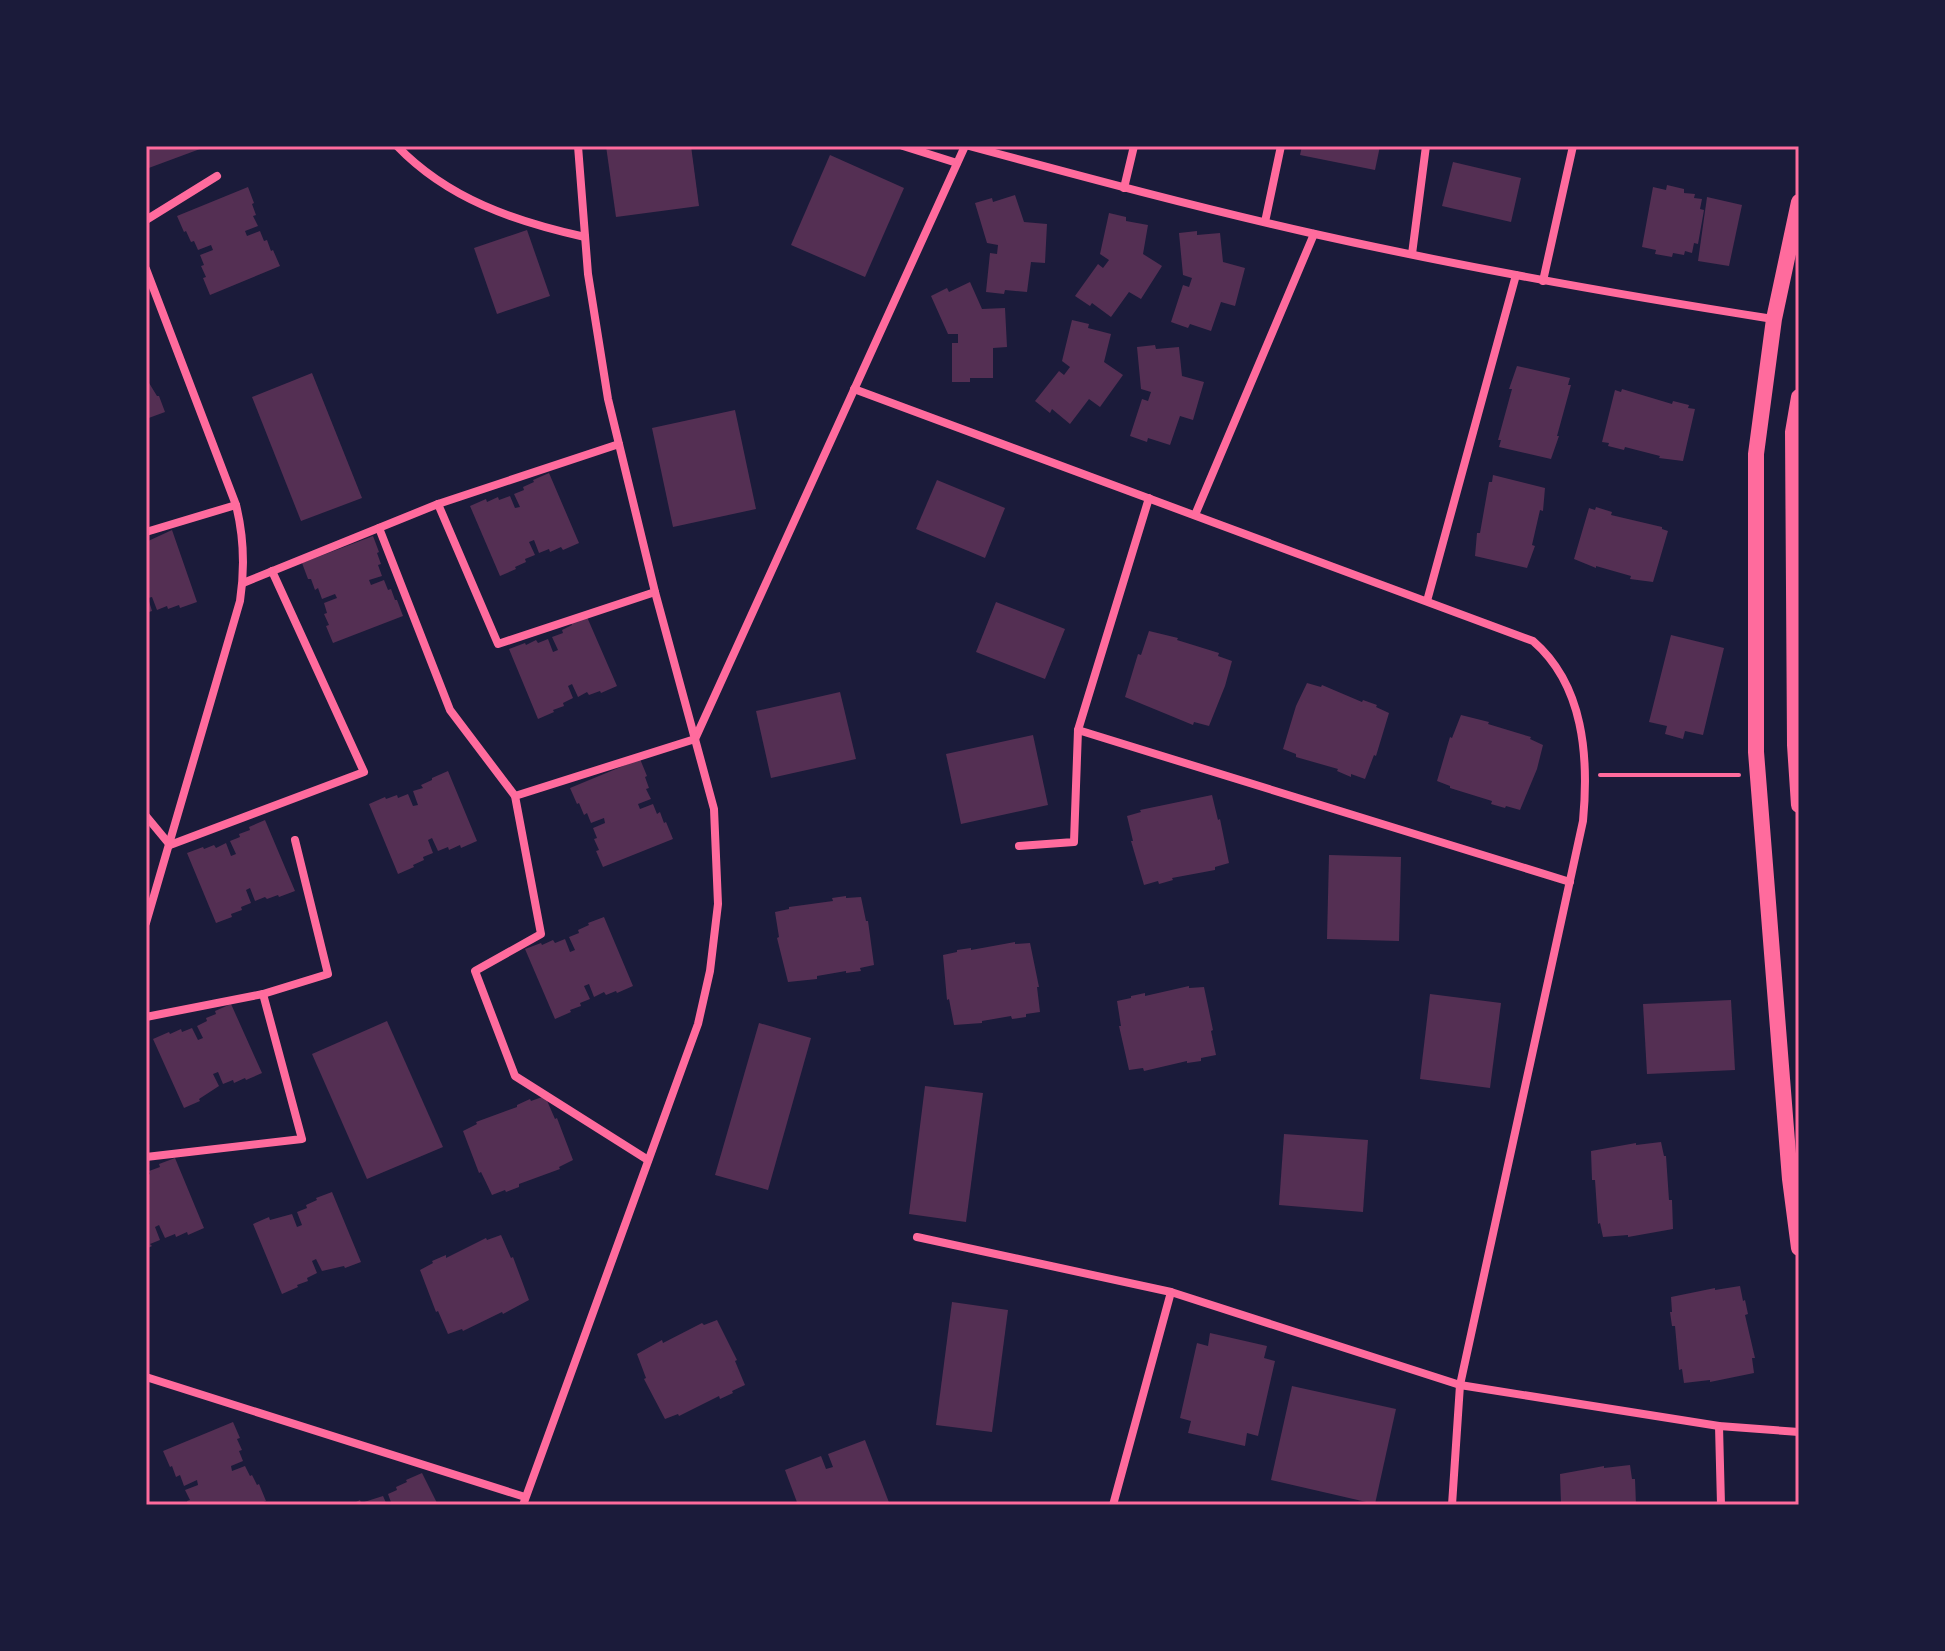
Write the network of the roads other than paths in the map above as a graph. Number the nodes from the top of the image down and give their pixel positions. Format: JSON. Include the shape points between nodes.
{"nodes":[{"id":1,"x":397,"y":146,"type":"edge"},
{"id":2,"x":578,"y":146,"type":"edge"},
{"id":3,"x":903,"y":146,"type":"edge"},
{"id":4,"x":967,"y":146,"type":"edge"},
{"id":5,"x":1134,"y":146,"type":"edge"},
{"id":6,"x":1281,"y":146,"type":"edge"},
{"id":7,"x":1426,"y":146,"type":"edge"},
{"id":8,"x":1573,"y":146,"type":"edge"},
{"id":9,"x":957,"y":163,"type":"junction"},
{"id":10,"x":217,"y":176,"type":"dead end"},
{"id":11,"x":1124,"y":188,"type":"junction"},
{"id":12,"x":1799,"y":202,"type":"edge"},
{"id":13,"x":146,"y":220,"type":"edge"},
{"id":14,"x":1265,"y":222,"type":"junction"},
{"id":15,"x":1314,"y":234,"type":"junction"},
{"id":16,"x":585,"y":237,"type":"junction"},
{"id":17,"x":1412,"y":254,"type":"junction"},
{"id":18,"x":146,"y":269,"type":"edge"},
{"id":19,"x":1516,"y":275,"type":"junction"},
{"id":20,"x":1543,"y":281,"type":"junction"},
{"id":21,"x":1774,"y":319,"type":"junction"},
{"id":22,"x":854,"y":389,"type":"junction"},
{"id":23,"x":1799,"y":397,"type":"edge"},
{"id":24,"x":619,"y":444,"type":"junction"},
{"id":25,"x":1149,"y":498,"type":"junction"},
{"id":26,"x":438,"y":504,"type":"junction"},
{"id":27,"x":236,"y":505,"type":"junction"},
{"id":28,"x":1195,"y":515,"type":"junction"},
{"id":29,"x":379,"y":528,"type":"junction"},
{"id":30,"x":146,"y":532,"type":"edge"},
{"id":31,"x":272,"y":571,"type":"junction"},
{"id":32,"x":243,"y":583,"type":"junction"},
{"id":33,"x":655,"y":592,"type":"junction"},
{"id":34,"x":1427,"y":601,"type":"junction"},
{"id":35,"x":1078,"y":730,"type":"junction"},
{"id":36,"x":695,"y":739,"type":"junction"},
{"id":37,"x":515,"y":796,"type":"junction"},
{"id":38,"x":1799,"y":805,"type":"edge"},
{"id":39,"x":146,"y":816,"type":"edge"},
{"id":40,"x":295,"y":840,"type":"dead end"},
{"id":41,"x":170,"y":845,"type":"junction"},
{"id":42,"x":1019,"y":846,"type":"dead end"},
{"id":43,"x":1570,"y":882,"type":"junction"},
{"id":44,"x":147,"y":919,"type":"edge"},
{"id":45,"x":263,"y":994,"type":"junction"},
{"id":46,"x":146,"y":1017,"type":"edge"},
{"id":47,"x":146,"y":1157,"type":"edge"},
{"id":48,"x":648,"y":1160,"type":"junction"},
{"id":49,"x":917,"y":1237,"type":"dead end"},
{"id":50,"x":1799,"y":1248,"type":"edge"},
{"id":51,"x":1171,"y":1292,"type":"junction"},
{"id":52,"x":146,"y":1377,"type":"edge"},
{"id":53,"x":1460,"y":1385,"type":"junction"},
{"id":54,"x":1719,"y":1426,"type":"junction"},
{"id":55,"x":1799,"y":1432,"type":"edge"},
{"id":56,"x":524,"y":1501,"type":"edge"},
{"id":57,"x":1113,"y":1505,"type":"edge"},
{"id":58,"x":1452,"y":1505,"type":"edge"},
{"id":59,"x":1721,"y":1505,"type":"edge"}],
"edges":[{"from":1,"to":16,"type":"street","via":[[428,176],[471,201]]},
{"from":2,"to":16,"type":"street"},
{"from":3,"to":9,"type":"street"},
{"from":4,"to":9,"type":"street"},
{"from":4,"to":11,"type":"street"},
{"from":5,"to":11,"type":"street"},
{"from":6,"to":14,"type":"street"},
{"from":7,"to":17,"type":"street"},
{"from":8,"to":20,"type":"street"},
{"from":9,"to":22,"type":"street"},
{"from":10,"to":13,"type":"street"},
{"from":11,"to":14,"type":"street"},
{"from":12,"to":21,"type":"main road"},
{"from":14,"to":15,"type":"street"},
{"from":15,"to":17,"type":"street"},
{"from":15,"to":28,"type":"street"},
{"from":16,"to":24,"type":"street","via":[[597,337]]},
{"from":17,"to":19,"type":"street"},
{"from":18,"to":27,"type":"street"},
{"from":19,"to":20,"type":"street"},
{"from":19,"to":34,"type":"street"},
{"from":20,"to":21,"type":"street"},
{"from":21,"to":50,"type":"main road","via":[[1756,454],[1757,775]]},
{"from":22,"to":25,"type":"street"},
{"from":22,"to":36,"type":"street"},
{"from":23,"to":38,"type":"main road","via":[[1793,432]]},
{"from":24,"to":26,"type":"street"},
{"from":24,"to":33,"type":"street"},
{"from":25,"to":28,"type":"street"},
{"from":25,"to":35,"type":"street"},
{"from":26,"to":29,"type":"street"},
{"from":26,"to":33,"type":"street","via":[[498,644]]},
{"from":27,"to":30,"type":"street"},
{"from":27,"to":32,"type":"street","via":[[244,547]]},
{"from":28,"to":34,"type":"street"},
{"from":29,"to":31,"type":"street"},
{"from":29,"to":37,"type":"street","via":[[450,710]]},
{"from":31,"to":32,"type":"street"},
{"from":31,"to":41,"type":"street","via":[[364,772]]},
{"from":32,"to":41,"type":"street"},
{"from":33,"to":36,"type":"street"},
{"from":34,"to":43,"type":"street","via":[[1533,641],[1562,673],[1575,704],[1585,775],[1583,821]]},
{"from":35,"to":42,"type":"street","via":[[1074,842]]},
{"from":35,"to":43,"type":"street"},
{"from":36,"to":37,"type":"street"},
{"from":36,"to":48,"type":"street","via":[[718,840],[716,938],[698,1024]]},
{"from":37,"to":48,"type":"street","via":[[541,934],[475,971],[515,1076]]},
{"from":39,"to":41,"type":"street"},
{"from":40,"to":45,"type":"street","via":[[328,974]]},
{"from":41,"to":44,"type":"street"},
{"from":43,"to":53,"type":"street"},
{"from":45,"to":46,"type":"street"},
{"from":45,"to":47,"type":"street","via":[[302,1139]]},
{"from":48,"to":56,"type":"street"},
{"from":49,"to":51,"type":"street"},
{"from":51,"to":53,"type":"street"},
{"from":51,"to":57,"type":"street"},
{"from":52,"to":56,"type":"street"},
{"from":53,"to":54,"type":"street"},
{"from":53,"to":58,"type":"street"},
{"from":54,"to":55,"type":"street"},
{"from":54,"to":59,"type":"street"}]}
